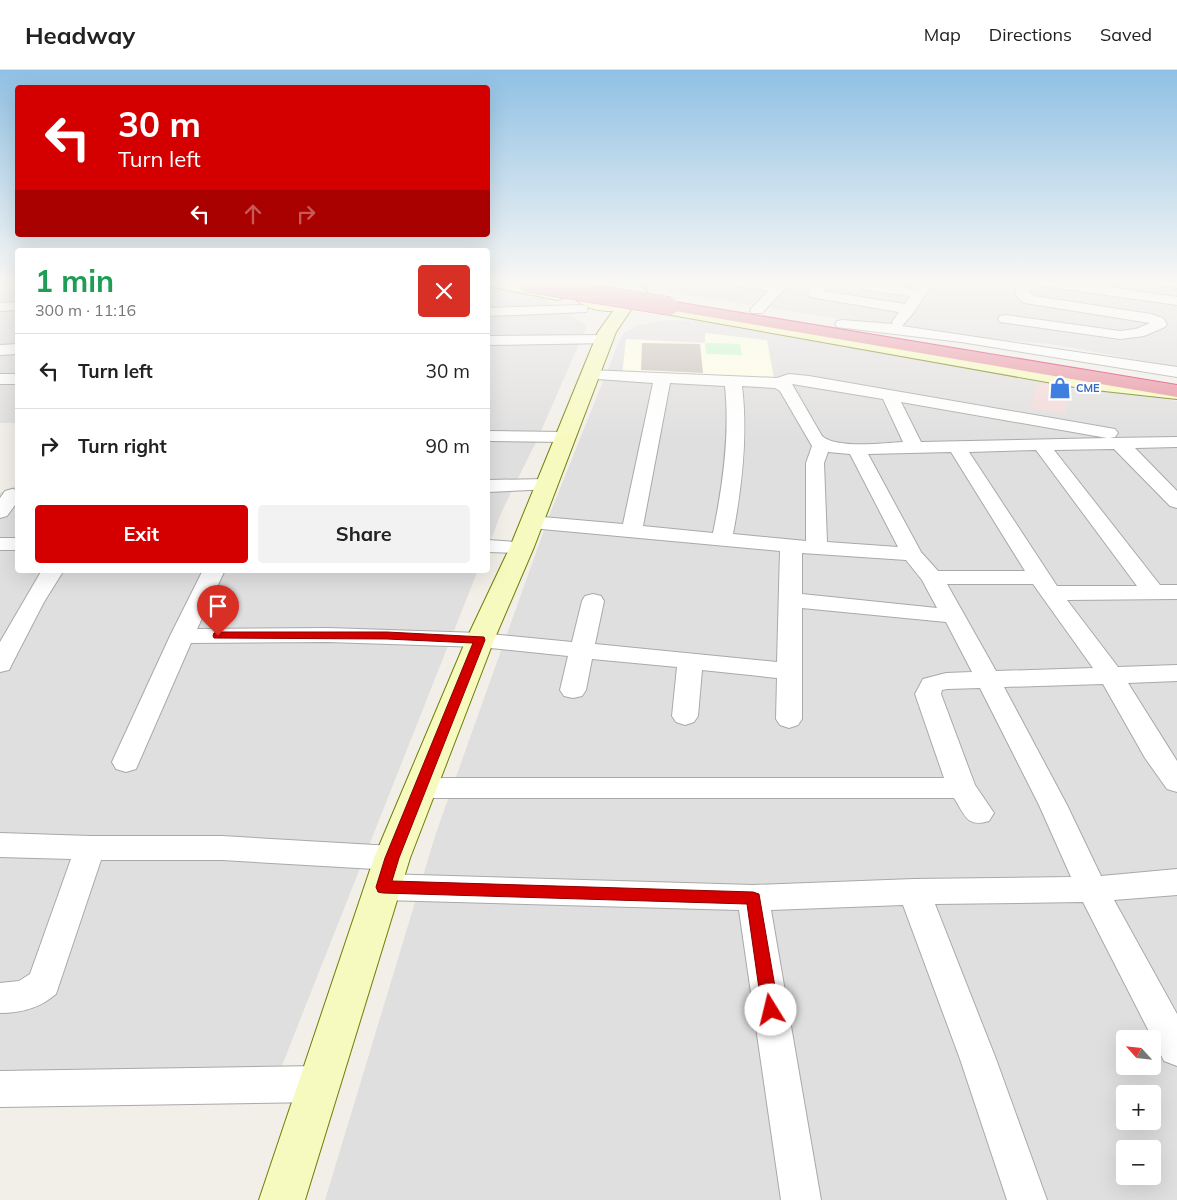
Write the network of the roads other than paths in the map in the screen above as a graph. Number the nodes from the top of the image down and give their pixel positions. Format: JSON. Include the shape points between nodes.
{"nodes":[{"id":1,"x":518,"y":335,"type":"edge"},
{"id":2,"x":612,"y":335,"type":"edge"},
{"id":3,"x":811,"y":335,"type":"edge"},
{"id":4,"x":869,"y":335,"type":"edge"},
{"id":5,"x":906,"y":335,"type":"edge"},
{"id":6,"x":923,"y":335,"type":"edge"},
{"id":7,"x":490,"y":341,"type":"edge"},
{"id":8,"x":15,"y":349,"type":"edge"},
{"id":9,"x":0,"y":350,"type":"edge"},
{"id":10,"x":590,"y":375,"type":"junction"},
{"id":11,"x":0,"y":379,"type":"edge"},
{"id":12,"x":15,"y":379,"type":"edge"},
{"id":13,"x":662,"y":380,"type":"junction"},
{"id":14,"x":733,"y":382,"type":"junction"},
{"id":15,"x":780,"y":383,"type":"junction"},
{"id":16,"x":1175,"y":384,"type":"edge"},
{"id":17,"x":889,"y":394,"type":"junction"},
{"id":18,"x":490,"y":436,"type":"edge"},
{"id":19,"x":565,"y":437,"type":"junction"},
{"id":20,"x":1152,"y":441,"type":"junction"},
{"id":21,"x":1118,"y":442,"type":"junction"},
{"id":22,"x":1177,"y":442,"type":"edge"},
{"id":23,"x":822,"y":445,"type":"junction"},
{"id":24,"x":1041,"y":445,"type":"junction"},
{"id":25,"x":956,"y":446,"type":"junction"},
{"id":26,"x":914,"y":447,"type":"junction"},
{"id":27,"x":856,"y":449,"type":"junction"},
{"id":28,"x":546,"y":484,"type":"junction"},
{"id":29,"x":490,"y":486,"type":"edge"},
{"id":30,"x":10,"y":495,"type":"edge"},
{"id":31,"x":1177,"y":502,"type":"edge"},
{"id":32,"x":0,"y":512,"type":"edge"},
{"id":33,"x":632,"y":530,"type":"junction"},
{"id":34,"x":526,"y":535,"type":"junction"},
{"id":35,"x":722,"y":539,"type":"junction"},
{"id":36,"x":0,"y":544,"type":"edge"},
{"id":37,"x":15,"y":544,"type":"edge"},
{"id":38,"x":490,"y":545,"type":"edge"},
{"id":39,"x":791,"y":546,"type":"junction"},
{"id":40,"x":817,"y":548,"type":"junction"},
{"id":41,"x":912,"y":554,"type":"junction"},
{"id":42,"x":51,"y":573,"type":"edge"},
{"id":43,"x":213,"y":573,"type":"edge"},
{"id":44,"x":932,"y":578,"type":"junction"},
{"id":45,"x":1045,"y":585,"type":"junction"},
{"id":46,"x":1153,"y":591,"type":"junction"},
{"id":47,"x":1177,"y":592,"type":"edge"},
{"id":48,"x":791,"y":600,"type":"junction"},
{"id":49,"x":593,"y":601,"type":"dead end"},
{"id":50,"x":953,"y":616,"type":"junction"},
{"id":51,"x":182,"y":636,"type":"junction"},
{"id":52,"x":480,"y":640,"type":"junction"},
{"id":53,"x":583,"y":649,"type":"junction"},
{"id":54,"x":690,"y":660,"type":"junction"},
{"id":55,"x":0,"y":664,"type":"edge"},
{"id":56,"x":790,"y":671,"type":"junction"},
{"id":57,"x":1177,"y":673,"type":"edge"},
{"id":58,"x":1110,"y":674,"type":"junction"},
{"id":59,"x":989,"y":679,"type":"junction"},
{"id":60,"x":573,"y":690,"type":"dead end"},
{"id":61,"x":685,"y":716,"type":"dead end"},
{"id":62,"x":789,"y":719,"type":"dead end"},
{"id":63,"x":126,"y":762,"type":"dead end"},
{"id":64,"x":1177,"y":782,"type":"edge"},
{"id":65,"x":422,"y":788,"type":"junction"},
{"id":66,"x":962,"y":788,"type":"junction"},
{"id":67,"x":979,"y":813,"type":"dead end"},
{"id":68,"x":0,"y":845,"type":"edge"},
{"id":69,"x":90,"y":848,"type":"junction"},
{"id":70,"x":392,"y":858,"type":"junction"},
{"id":71,"x":1177,"y":882,"type":"edge"},
{"id":72,"x":383,"y":887,"type":"junction"},
{"id":73,"x":1092,"y":889,"type":"junction"},
{"id":74,"x":914,"y":892,"type":"junction"},
{"id":75,"x":753,"y":898,"type":"junction"},
{"id":76,"x":0,"y":998,"type":"edge"},
{"id":77,"x":1177,"y":1049,"type":"edge"},
{"id":78,"x":318,"y":1084,"type":"junction"},
{"id":79,"x":0,"y":1089,"type":"edge"},
{"id":80,"x":282,"y":1200,"type":"edge"},
{"id":81,"x":801,"y":1200,"type":"edge"},
{"id":82,"x":1027,"y":1200,"type":"edge"}],
"edges":[{"from":1,"to":7,"type":"street"},
{"from":2,"to":10,"type":"main road"},
{"from":3,"to":16,"type":"main road","via":[[1086,384],[1128,389]]},
{"from":4,"to":16,"type":"highway"},
{"from":5,"to":16,"type":"main road","via":[[1099,367]]},
{"from":6,"to":16,"type":"street"},
{"from":8,"to":9,"type":"street"},
{"from":10,"to":13,"type":"street"},
{"from":10,"to":19,"type":"main road"},
{"from":11,"to":12,"type":"street"},
{"from":13,"to":14,"type":"street"},
{"from":13,"to":33,"type":"street"},
{"from":14,"to":15,"type":"street"},
{"from":14,"to":35,"type":"street","via":[[737,416],[729,504]]},
{"from":15,"to":17,"type":"street","via":[[789,379],[800,380]]},
{"from":15,"to":23,"type":"street","via":[[787,388],[815,439]]},
{"from":17,"to":20,"type":"street"},
{"from":17,"to":26,"type":"street"},
{"from":18,"to":19,"type":"street"},
{"from":19,"to":28,"type":"main road"},
{"from":20,"to":21,"type":"street"},
{"from":20,"to":22,"type":"street"},
{"from":21,"to":24,"type":"street"},
{"from":21,"to":31,"type":"street"},
{"from":23,"to":27,"type":"street"},
{"from":23,"to":40,"type":"street","via":[[815,463]]},
{"from":24,"to":25,"type":"street"},
{"from":24,"to":46,"type":"street"},
{"from":25,"to":26,"type":"street"},
{"from":25,"to":45,"type":"street"},
{"from":26,"to":27,"type":"street"},
{"from":27,"to":41,"type":"street"},
{"from":28,"to":29,"type":"street"},
{"from":28,"to":34,"type":"main road"},
{"from":30,"to":32,"type":"street"},
{"from":33,"to":34,"type":"street"},
{"from":33,"to":35,"type":"street"},
{"from":34,"to":38,"type":"street"},
{"from":34,"to":52,"type":"main road"},
{"from":35,"to":39,"type":"street"},
{"from":36,"to":37,"type":"street"},
{"from":39,"to":40,"type":"street"},
{"from":39,"to":48,"type":"street"},
{"from":40,"to":41,"type":"street"},
{"from":41,"to":44,"type":"street"},
{"from":42,"to":55,"type":"street"},
{"from":43,"to":51,"type":"street"},
{"from":44,"to":45,"type":"street"},
{"from":44,"to":50,"type":"street"},
{"from":45,"to":46,"type":"street"},
{"from":45,"to":58,"type":"street"},
{"from":46,"to":47,"type":"street"},
{"from":48,"to":50,"type":"street"},
{"from":48,"to":56,"type":"street"},
{"from":49,"to":53,"type":"street"},
{"from":50,"to":59,"type":"street"},
{"from":51,"to":52,"type":"street","via":[[347,635]]},
{"from":51,"to":63,"type":"street"},
{"from":52,"to":53,"type":"street"},
{"from":52,"to":65,"type":"main road"},
{"from":53,"to":54,"type":"street"},
{"from":53,"to":60,"type":"street"},
{"from":54,"to":56,"type":"street"},
{"from":54,"to":61,"type":"street"},
{"from":56,"to":62,"type":"street"},
{"from":57,"to":58,"type":"street"},
{"from":58,"to":59,"type":"street"},
{"from":58,"to":64,"type":"street"},
{"from":59,"to":66,"type":"street","via":[[938,683],[928,694]]},
{"from":59,"to":73,"type":"street","via":[[1054,805]]},
{"from":65,"to":66,"type":"street"},
{"from":65,"to":70,"type":"main road"},
{"from":66,"to":67,"type":"street"},
{"from":68,"to":69,"type":"street"},
{"from":69,"to":70,"type":"street","via":[[222,848]]},
{"from":69,"to":76,"type":"street","via":[[44,983],[32,994]]},
{"from":70,"to":72,"type":"main road"},
{"from":71,"to":73,"type":"street"},
{"from":72,"to":75,"type":"street"},
{"from":72,"to":78,"type":"main road"},
{"from":73,"to":74,"type":"street"},
{"from":73,"to":77,"type":"street"},
{"from":74,"to":75,"type":"street"},
{"from":74,"to":82,"type":"street","via":[[978,1059]]},
{"from":75,"to":81,"type":"street"},
{"from":78,"to":79,"type":"street"},
{"from":78,"to":80,"type":"main road"}]}
